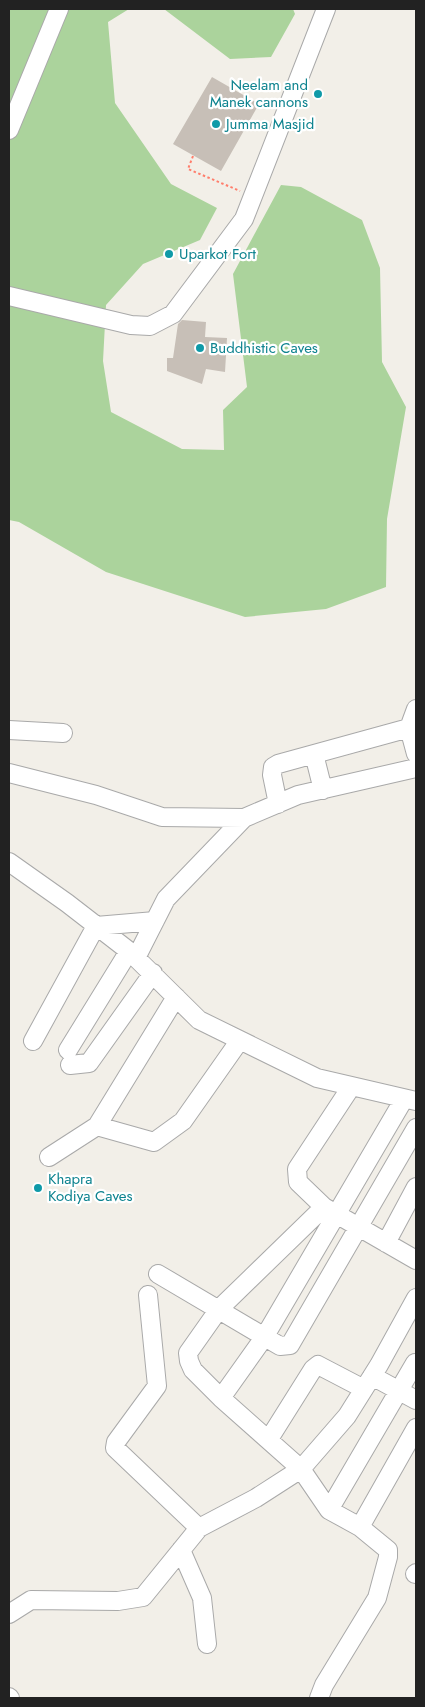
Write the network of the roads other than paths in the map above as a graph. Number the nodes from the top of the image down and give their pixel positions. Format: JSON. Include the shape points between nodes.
{"nodes":[{"id":1,"x":59,"y":9,"type":"edge"},
{"id":2,"x":326,"y":9,"type":"edge"},
{"id":3,"x":9,"y":130,"type":"edge"},
{"id":4,"x":9,"y":296,"type":"edge"},
{"id":5,"x":416,"y":709,"type":"edge"},
{"id":6,"x":409,"y":728,"type":"junction"},
{"id":7,"x":9,"y":730,"type":"edge"},
{"id":8,"x":63,"y":733,"type":"dead end"},
{"id":9,"x":314,"y":754,"type":"junction"},
{"id":10,"x":416,"y":754,"type":"edge"},
{"id":11,"x":416,"y":768,"type":"edge"},
{"id":12,"x":9,"y":774,"type":"edge"},
{"id":13,"x":323,"y":790,"type":"junction"},
{"id":14,"x":278,"y":804,"type":"junction"},
{"id":15,"x":244,"y":818,"type":"junction"},
{"id":16,"x":9,"y":862,"type":"edge"},
{"id":17,"x":155,"y":921,"type":"junction"},
{"id":18,"x":96,"y":926,"type":"junction"},
{"id":19,"x":132,"y":954,"type":"junction"},
{"id":20,"x":153,"y":973,"type":"junction"},
{"id":21,"x":176,"y":996,"type":"junction"},
{"id":22,"x":240,"y":1040,"type":"junction"},
{"id":23,"x":33,"y":1041,"type":"dead end"},
{"id":24,"x":351,"y":1087,"type":"junction"},
{"id":25,"x":410,"y":1100,"type":"edge"},
{"id":26,"x":96,"y":1126,"type":"junction"},
{"id":27,"x":416,"y":1128,"type":"edge"},
{"id":28,"x":49,"y":1156,"type":"dead end"},
{"id":29,"x":416,"y":1187,"type":"edge"},
{"id":30,"x":330,"y":1211,"type":"junction"},
{"id":31,"x":358,"y":1227,"type":"junction"},
{"id":32,"x":386,"y":1243,"type":"junction"},
{"id":33,"x":416,"y":1260,"type":"edge"},
{"id":34,"x":158,"y":1274,"type":"dead end"},
{"id":35,"x":148,"y":1295,"type":"dead end"},
{"id":36,"x":415,"y":1302,"type":"edge"},
{"id":37,"x":219,"y":1310,"type":"junction"},
{"id":38,"x":265,"y":1336,"type":"junction"},
{"id":39,"x":415,"y":1363,"type":"edge"},
{"id":40,"x":368,"y":1383,"type":"junction"},
{"id":41,"x":398,"y":1390,"type":"junction"},
{"id":42,"x":221,"y":1398,"type":"junction"},
{"id":43,"x":416,"y":1400,"type":"edge"},
{"id":44,"x":416,"y":1428,"type":"edge"},
{"id":45,"x":269,"y":1439,"type":"junction"},
{"id":46,"x":301,"y":1469,"type":"junction"},
{"id":47,"x":329,"y":1510,"type":"junction"},
{"id":48,"x":360,"y":1527,"type":"junction"},
{"id":49,"x":199,"y":1528,"type":"junction"},
{"id":50,"x":181,"y":1550,"type":"junction"},
{"id":51,"x":9,"y":1614,"type":"edge"},
{"id":52,"x":207,"y":1644,"type":"dead end"},
{"id":53,"x":319,"y":1698,"type":"edge"}],
"edges":[{"from":1,"to":3,"type":"street"},
{"from":2,"to":4,"type":"street","via":[[244,219],[173,314],[150,326],[131,325]]},
{"from":5,"to":6,"type":"street"},
{"from":6,"to":9,"type":"street"},
{"from":6,"to":10,"type":"street"},
{"from":7,"to":8,"type":"street"},
{"from":9,"to":13,"type":"street"},
{"from":9,"to":14,"type":"street","via":[[273,767]]},
{"from":11,"to":13,"type":"street"},
{"from":12,"to":15,"type":"street","via":[[96,795],[162,817]]},
{"from":13,"to":14,"type":"street","via":[[298,795]]},
{"from":14,"to":15,"type":"street"},
{"from":15,"to":17,"type":"street","via":[[166,899]]},
{"from":16,"to":18,"type":"street"},
{"from":17,"to":18,"type":"street"},
{"from":17,"to":19,"type":"street"},
{"from":18,"to":19,"type":"street"},
{"from":18,"to":23,"type":"street"},
{"from":19,"to":20,"type":"street"},
{"from":19,"to":20,"type":"street","via":[[86,1017],[69,1058],[89,1063]]},
{"from":20,"to":21,"type":"street"},
{"from":21,"to":22,"type":"street","via":[[199,1020]]},
{"from":21,"to":26,"type":"street"},
{"from":22,"to":24,"type":"street","via":[[317,1078]]},
{"from":22,"to":26,"type":"street","via":[[183,1121],[154,1142]]},
{"from":24,"to":25,"type":"street"},
{"from":24,"to":30,"type":"street","via":[[298,1168],[298,1182]]},
{"from":25,"to":30,"type":"street"},
{"from":26,"to":28,"type":"street"},
{"from":27,"to":31,"type":"street"},
{"from":29,"to":32,"type":"street"},
{"from":30,"to":31,"type":"street"},
{"from":30,"to":37,"type":"street"},
{"from":30,"to":38,"type":"street"},
{"from":31,"to":32,"type":"street"},
{"from":31,"to":38,"type":"street","via":[[290,1345],[280,1346]]},
{"from":32,"to":33,"type":"street"},
{"from":34,"to":37,"type":"street"},
{"from":35,"to":49,"type":"street","via":[[157,1386],[116,1442],[115,1448]]},
{"from":36,"to":40,"type":"street"},
{"from":37,"to":38,"type":"street"},
{"from":37,"to":42,"type":"street","via":[[188,1352],[193,1370]]},
{"from":38,"to":42,"type":"street"},
{"from":39,"to":41,"type":"street"},
{"from":40,"to":41,"type":"street"},
{"from":40,"to":45,"type":"street","via":[[318,1365]]},
{"from":40,"to":46,"type":"street","via":[[347,1416]]},
{"from":41,"to":43,"type":"street"},
{"from":41,"to":47,"type":"street"},
{"from":42,"to":45,"type":"street"},
{"from":44,"to":48,"type":"street"},
{"from":45,"to":46,"type":"street"},
{"from":46,"to":47,"type":"street"},
{"from":46,"to":49,"type":"street","via":[[256,1498]]},
{"from":47,"to":48,"type":"street"},
{"from":48,"to":53,"type":"street","via":[[384,1544],[388,1557],[378,1598],[324,1684]]},
{"from":49,"to":50,"type":"street"},
{"from":50,"to":51,"type":"street","via":[[142,1597],[118,1601],[31,1600]]},
{"from":50,"to":52,"type":"street","via":[[202,1598]]}]}
